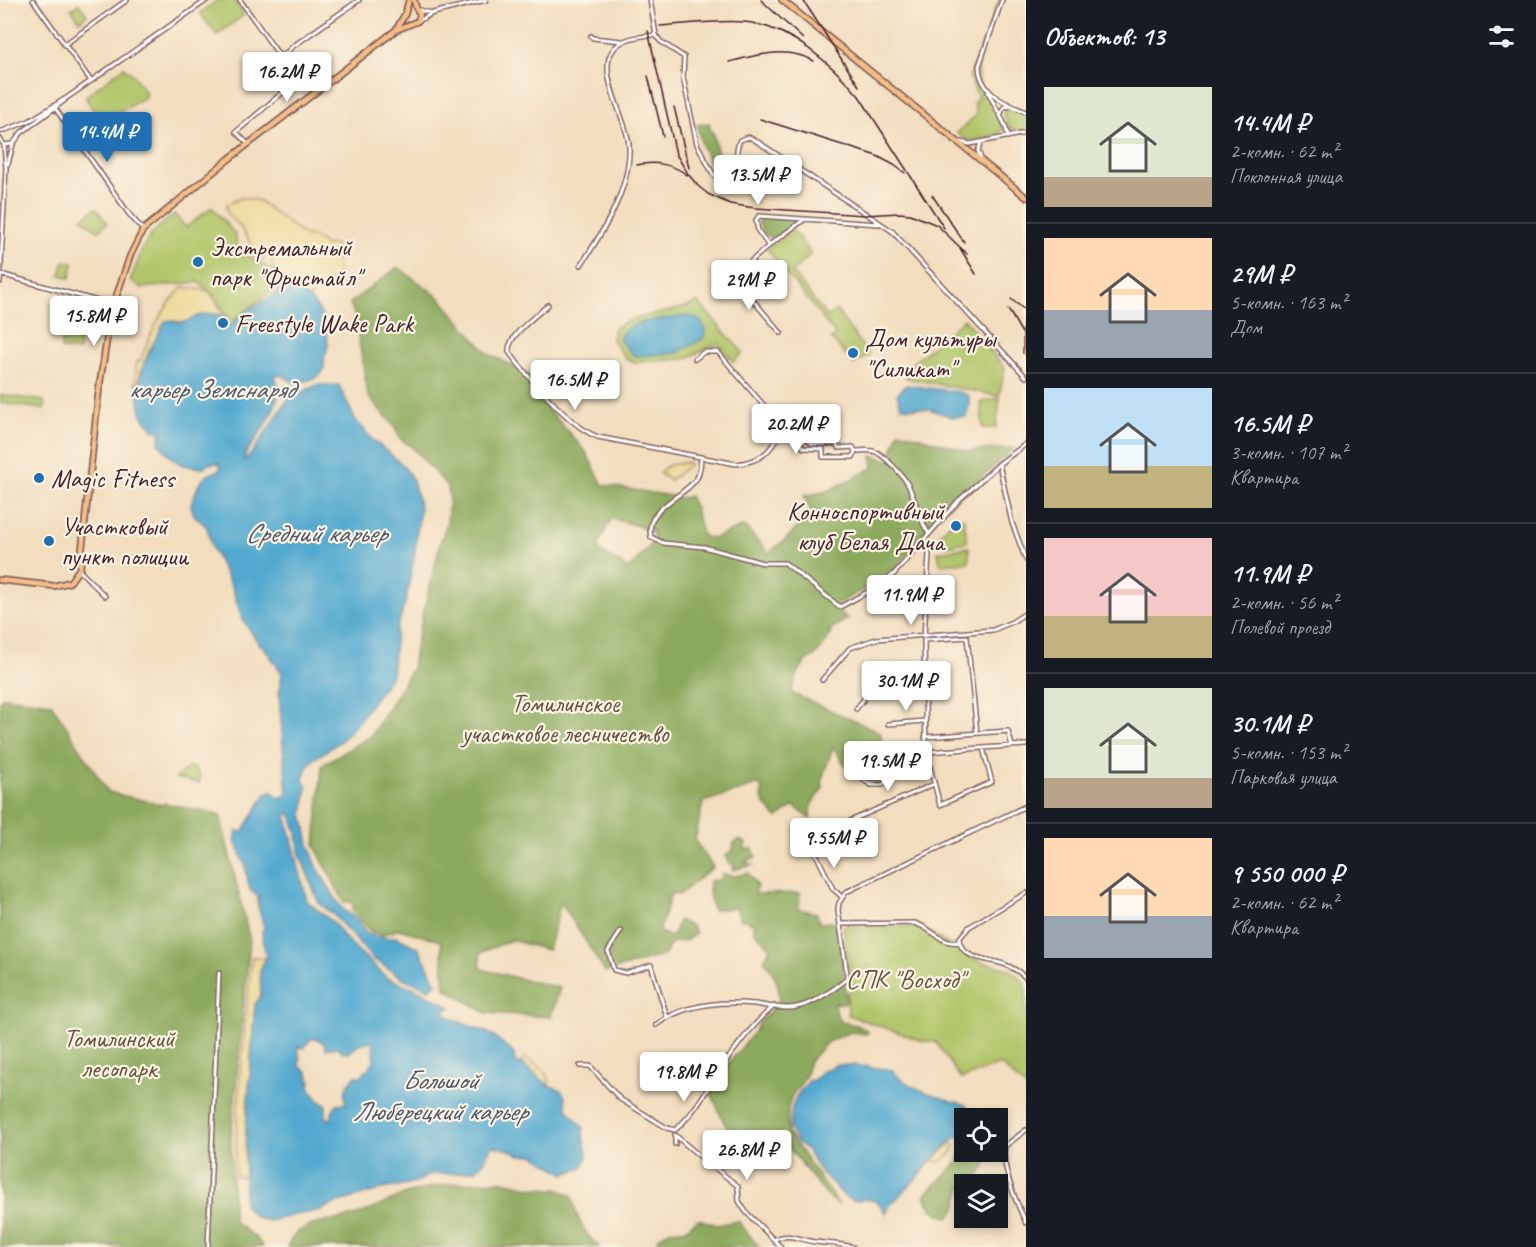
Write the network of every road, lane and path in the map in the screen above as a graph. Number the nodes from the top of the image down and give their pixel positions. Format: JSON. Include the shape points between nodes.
{"nodes":[{"id":1,"x":33,"y":0,"type":"edge"},
{"id":2,"x":127,"y":0,"type":"edge"},
{"id":3,"x":207,"y":0,"type":"edge"},
{"id":4,"x":240,"y":0,"type":"edge"},
{"id":5,"x":359,"y":0,"type":"edge"},
{"id":6,"x":409,"y":0,"type":"edge"},
{"id":7,"x":414,"y":0,"type":"edge"},
{"id":8,"x":486,"y":0,"type":"edge"},
{"id":9,"x":650,"y":0,"type":"edge"},
{"id":10,"x":782,"y":0,"type":"edge"},
{"id":11,"x":1002,"y":0,"type":"edge"},
{"id":12,"x":417,"y":9,"type":"junction"},
{"id":13,"x":406,"y":13,"type":"junction"},
{"id":14,"x":433,"y":13,"type":"junction"},
{"id":15,"x":418,"y":21,"type":"junction"},
{"id":16,"x":412,"y":23,"type":"junction"},
{"id":17,"x":396,"y":30,"type":"junction"},
{"id":18,"x":657,"y":35,"type":"junction"},
{"id":19,"x":591,"y":36,"type":"dead end"},
{"id":20,"x":624,"y":41,"type":"junction"},
{"id":21,"x":64,"y":45,"type":"junction"},
{"id":22,"x":281,"y":58,"type":"junction"},
{"id":23,"x":91,"y":81,"type":"junction"},
{"id":24,"x":987,"y":91,"type":"junction"},
{"id":25,"x":68,"y":97,"type":"junction"},
{"id":26,"x":1013,"y":106,"type":"junction"},
{"id":27,"x":55,"y":108,"type":"junction"},
{"id":28,"x":1026,"y":112,"type":"edge"},
{"id":29,"x":1000,"y":116,"type":"junction"},
{"id":30,"x":1026,"y":134,"type":"edge"},
{"id":31,"x":2,"y":135,"type":"edge"},
{"id":32,"x":1008,"y":137,"type":"junction"},
{"id":33,"x":952,"y":138,"type":"junction"},
{"id":34,"x":16,"y":139,"type":"junction"},
{"id":35,"x":982,"y":142,"type":"junction"},
{"id":36,"x":13,"y":144,"type":"junction"},
{"id":37,"x":248,"y":144,"type":"junction"},
{"id":38,"x":4,"y":145,"type":"junction"},
{"id":39,"x":984,"y":163,"type":"junction"},
{"id":40,"x":6,"y":168,"type":"junction"},
{"id":41,"x":1026,"y":197,"type":"edge"},
{"id":42,"x":805,"y":219,"type":"junction"},
{"id":43,"x":880,"y":224,"type":"junction"},
{"id":44,"x":143,"y":230,"type":"junction"},
{"id":45,"x":769,"y":246,"type":"junction"},
{"id":46,"x":581,"y":266,"type":"dead end"},
{"id":47,"x":0,"y":274,"type":"edge"},
{"id":48,"x":0,"y":282,"type":"edge"},
{"id":49,"x":112,"y":305,"type":"junction"},
{"id":50,"x":548,"y":305,"type":"dead end"},
{"id":51,"x":1026,"y":320,"type":"edge"},
{"id":52,"x":781,"y":333,"type":"dead end"},
{"id":53,"x":1026,"y":354,"type":"edge"},
{"id":54,"x":695,"y":359,"type":"dead end"},
{"id":55,"x":1026,"y":377,"type":"edge"},
{"id":56,"x":784,"y":429,"type":"junction"},
{"id":57,"x":1026,"y":444,"type":"edge"},
{"id":58,"x":855,"y":451,"type":"junction"},
{"id":59,"x":701,"y":457,"type":"junction"},
{"id":60,"x":999,"y":464,"type":"junction"},
{"id":61,"x":929,"y":534,"type":"junction"},
{"id":62,"x":924,"y":540,"type":"junction"},
{"id":63,"x":1026,"y":560,"type":"edge"},
{"id":64,"x":79,"y":570,"type":"junction"},
{"id":65,"x":0,"y":580,"type":"edge"},
{"id":66,"x":105,"y":596,"type":"dead end"},
{"id":67,"x":1026,"y":613,"type":"edge"},
{"id":68,"x":924,"y":638,"type":"junction"},
{"id":69,"x":924,"y":677,"type":"junction"},
{"id":70,"x":822,"y":680,"type":"dead end"},
{"id":71,"x":856,"y":709,"type":"dead end"},
{"id":72,"x":925,"y":722,"type":"junction"},
{"id":73,"x":888,"y":724,"type":"dead end"},
{"id":74,"x":977,"y":733,"type":"junction"},
{"id":75,"x":925,"y":737,"type":"junction"},
{"id":76,"x":1026,"y":745,"type":"edge"},
{"id":77,"x":1012,"y":746,"type":"junction"},
{"id":78,"x":983,"y":748,"type":"junction"},
{"id":79,"x":926,"y":752,"type":"junction"},
{"id":80,"x":862,"y":778,"type":"dead end"},
{"id":81,"x":934,"y":784,"type":"junction"},
{"id":82,"x":1026,"y":806,"type":"edge"},
{"id":83,"x":850,"y":820,"type":"dead end"},
{"id":84,"x":814,"y":850,"type":"dead end"},
{"id":85,"x":1026,"y":893,"type":"edge"},
{"id":86,"x":842,"y":897,"type":"junction"},
{"id":87,"x":840,"y":924,"type":"junction"},
{"id":88,"x":621,"y":931,"type":"dead end"},
{"id":89,"x":959,"y":942,"type":"junction"},
{"id":90,"x":219,"y":973,"type":"dead end"},
{"id":91,"x":1026,"y":978,"type":"edge"},
{"id":92,"x":774,"y":1006,"type":"junction"},
{"id":93,"x":666,"y":1017,"type":"junction"},
{"id":94,"x":656,"y":1025,"type":"dead end"},
{"id":95,"x":580,"y":1066,"type":"dead end"},
{"id":96,"x":1026,"y":1130,"type":"edge"},
{"id":97,"x":675,"y":1132,"type":"junction"},
{"id":98,"x":675,"y":1144,"type":"dead end"},
{"id":99,"x":1026,"y":1223,"type":"edge"},
{"id":100,"x":774,"y":1240,"type":"junction"},
{"id":101,"x":208,"y":1247,"type":"edge"},
{"id":102,"x":781,"y":1247,"type":"edge"},
{"id":103,"x":853,"y":1247,"type":"edge"}],
"edges":[{"from":1,"to":21,"type":"street"},
{"from":2,"to":21,"type":"street"},
{"from":3,"to":23,"type":"street"},
{"from":4,"to":22,"type":"street"},
{"from":5,"to":22,"type":"street"},
{"from":6,"to":13,"type":"main road"},
{"from":7,"to":12,"type":"main road"},
{"from":8,"to":14,"type":"street"},
{"from":9,"to":18,"type":"street"},
{"from":10,"to":33,"type":"main road"},
{"from":11,"to":24,"type":"street","via":[[979,66]]},
{"from":12,"to":13,"type":"street","via":[[410,8]]},
{"from":12,"to":14,"type":"street"},
{"from":12,"to":15,"type":"main road","via":[[421,16]]},
{"from":13,"to":16,"type":"street","via":[[406,19]]},
{"from":13,"to":17,"type":"main road"},
{"from":14,"to":15,"type":"street"},
{"from":15,"to":16,"type":"main road"},
{"from":16,"to":17,"type":"main road"},
{"from":17,"to":37,"type":"main road"},
{"from":18,"to":20,"type":"street"},
{"from":18,"to":43,"type":"street","via":[[684,57],[683,77],[698,144],[718,179],[726,184],[732,180],[738,143],[749,137]]},
{"from":19,"to":20,"type":"street"},
{"from":20,"to":46,"type":"street","via":[[612,51],[607,74],[628,136],[627,166],[615,209]]},
{"from":21,"to":23,"type":"street"},
{"from":22,"to":37,"type":"street","via":[[282,71],[290,84],[236,132]]},
{"from":23,"to":25,"type":"street"},
{"from":24,"to":26,"type":"street"},
{"from":24,"to":29,"type":"street"},
{"from":25,"to":27,"type":"street"},
{"from":25,"to":31,"type":"street"},
{"from":26,"to":28,"type":"street"},
{"from":26,"to":29,"type":"street","via":[[1005,107]]},
{"from":27,"to":34,"type":"street"},
{"from":27,"to":44,"type":"street"},
{"from":29,"to":32,"type":"street"},
{"from":30,"to":32,"type":"street"},
{"from":31,"to":34,"type":"street","via":[[15,133]]},
{"from":31,"to":38,"type":"street"},
{"from":32,"to":35,"type":"street"},
{"from":33,"to":35,"type":"street","via":[[970,144]]},
{"from":33,"to":39,"type":"main road"},
{"from":34,"to":36,"type":"street"},
{"from":35,"to":39,"type":"street","via":[[978,152]]},
{"from":36,"to":38,"type":"street"},
{"from":36,"to":40,"type":"street"},
{"from":37,"to":44,"type":"main road"},
{"from":38,"to":40,"type":"street"},
{"from":39,"to":41,"type":"main road"},
{"from":40,"to":47,"type":"street"},
{"from":42,"to":43,"type":"street"},
{"from":42,"to":45,"type":"street"},
{"from":42,"to":45,"type":"street","via":[[759,216],[756,227]]},
{"from":43,"to":55,"type":"street","via":[[898,236]]},
{"from":44,"to":49,"type":"main road"},
{"from":45,"to":52,"type":"street","via":[[733,277]]},
{"from":47,"to":48,"type":"street"},
{"from":47,"to":49,"type":"street"},
{"from":49,"to":64,"type":"main road"},
{"from":50,"to":59,"type":"street","via":[[513,338],[509,349],[567,417],[598,437]]},
{"from":51,"to":53,"type":"main road","bridge":true},
{"from":54,"to":56,"type":"street","via":[[704,352],[718,352]]},
{"from":56,"to":58,"type":"street","via":[[790,422],[812,444],[837,444],[838,448],[853,447]]},
{"from":56,"to":58,"type":"street","via":[[804,448],[823,449],[823,457],[853,457]]},
{"from":56,"to":59,"type":"street","via":[[759,459],[736,464]]},
{"from":57,"to":60,"type":"street"},
{"from":58,"to":61,"type":"street","via":[[875,451],[897,471],[909,486]]},
{"from":59,"to":62,"type":"street","via":[[694,481],[655,515],[650,531],[656,541],[722,550],[763,563],[785,563],[840,607],[880,585]]},
{"from":60,"to":61,"type":"street"},
{"from":60,"to":63,"type":"street","via":[[1012,523]]},
{"from":61,"to":62,"type":"street"},
{"from":62,"to":68,"type":"street","via":[[929,554]]},
{"from":64,"to":65,"type":"main road","via":[[70,582],[54,586]]},
{"from":64,"to":66,"type":"street"},
{"from":67,"to":68,"type":"street","via":[[993,630]]},
{"from":68,"to":69,"type":"street"},
{"from":68,"to":70,"type":"street","via":[[881,638],[856,646]]},
{"from":68,"to":74,"type":"street","via":[[967,637]]},
{"from":69,"to":71,"type":"street","via":[[875,685]]},
{"from":69,"to":72,"type":"street"},
{"from":72,"to":73,"type":"street"},
{"from":72,"to":75,"type":"street"},
{"from":74,"to":75,"type":"street"},
{"from":74,"to":77,"type":"street","via":[[1008,731]]},
{"from":75,"to":79,"type":"street"},
{"from":76,"to":77,"type":"street"},
{"from":77,"to":78,"type":"street"},
{"from":78,"to":79,"type":"street"},
{"from":78,"to":81,"type":"street","via":[[992,782],[940,805]]},
{"from":79,"to":80,"type":"street","via":[[882,785],[871,785]]},
{"from":79,"to":81,"type":"street"},
{"from":81,"to":83,"type":"street"},
{"from":82,"to":86,"type":"street","via":[[853,888]]},
{"from":84,"to":86,"type":"street","via":[[830,885]]},
{"from":85,"to":89,"type":"street","via":[[969,927]]},
{"from":86,"to":87,"type":"street","via":[[838,910]]},
{"from":87,"to":89,"type":"street","via":[[914,923],[947,942]]},
{"from":87,"to":92,"type":"street","via":[[846,980],[804,1005]]},
{"from":88,"to":93,"type":"street","via":[[608,951],[615,970],[626,973],[651,965]]},
{"from":89,"to":91,"type":"street","via":[[971,956],[1008,965]]},
{"from":90,"to":101,"type":"street"},
{"from":92,"to":93,"type":"street","via":[[703,1005]]},
{"from":92,"to":97,"type":"street","via":[[755,1024]]},
{"from":93,"to":94,"type":"street"},
{"from":95,"to":97,"type":"street","via":[[590,1066],[620,1099]]},
{"from":96,"to":99,"type":"street","via":[[1005,1146],[1004,1152],[1010,1182]]},
{"from":97,"to":98,"type":"street"},
{"from":97,"to":100,"type":"street","via":[[738,1186],[746,1212]]},
{"from":100,"to":102,"type":"street"},
{"from":100,"to":103,"type":"street","via":[[780,1236],[794,1237]]}]}
